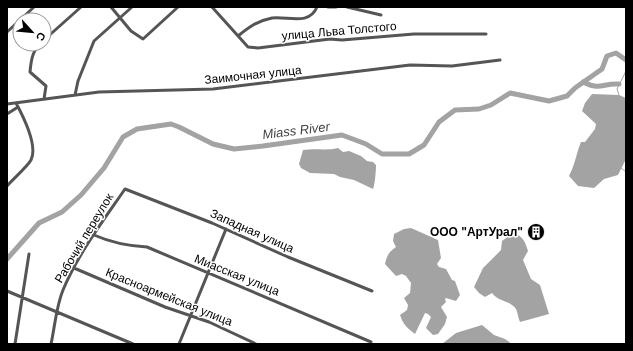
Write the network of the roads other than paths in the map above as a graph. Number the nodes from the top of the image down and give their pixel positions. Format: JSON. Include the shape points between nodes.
{"nodes":[{"id":1,"x":82,"y":7,"type":"edge"},
{"id":2,"x":111,"y":7,"type":"edge"},
{"id":3,"x":132,"y":7,"type":"edge"},
{"id":4,"x":178,"y":7,"type":"edge"},
{"id":5,"x":212,"y":7,"type":"edge"},
{"id":6,"x":318,"y":7,"type":"edge"},
{"id":7,"x":328,"y":7,"type":"edge"},
{"id":8,"x":336,"y":7,"type":"edge"},
{"id":9,"x":347,"y":7,"type":"edge"},
{"id":10,"x":381,"y":15,"type":"dead end"},
{"id":11,"x":120,"y":18,"type":"junction"},
{"id":12,"x":52,"y":33,"type":"edge"},
{"id":13,"x":486,"y":34,"type":"dead end"},
{"id":14,"x":238,"y":36,"type":"junction"},
{"id":15,"x":34,"y":52,"type":"edge"},
{"id":16,"x":500,"y":60,"type":"dead end"},
{"id":17,"x":76,"y":95,"type":"junction"},
{"id":18,"x":44,"y":99,"type":"junction"},
{"id":19,"x":16,"y":103,"type":"junction"},
{"id":20,"x":7,"y":104,"type":"edge"},
{"id":21,"x":18,"y":107,"type":"junction"},
{"id":22,"x":7,"y":114,"type":"edge"},
{"id":23,"x":7,"y":186,"type":"edge"},
{"id":24,"x":125,"y":189,"type":"joint"},
{"id":25,"x":226,"y":229,"type":"junction"},
{"id":26,"x":94,"y":235,"type":"junction"},
{"id":27,"x":30,"y":254,"type":"dead end"},
{"id":28,"x":74,"y":268,"type":"junction"},
{"id":29,"x":208,"y":273,"type":"junction"},
{"id":30,"x":7,"y":291,"type":"edge"},
{"id":31,"x":372,"y":291,"type":"dead end"},
{"id":32,"x":22,"y":297,"type":"junction"},
{"id":33,"x":57,"y":312,"type":"junction"},
{"id":34,"x":190,"y":316,"type":"junction"},
{"id":35,"x":371,"y":342,"type":"dead end"},
{"id":36,"x":15,"y":344,"type":"edge"},
{"id":37,"x":51,"y":344,"type":"edge"},
{"id":38,"x":133,"y":344,"type":"edge"},
{"id":39,"x":179,"y":344,"type":"edge"},
{"id":40,"x":256,"y":344,"type":"edge"}],
"edges":[{"from":1,"to":12,"type":"street"},
{"from":2,"to":11,"type":"street"},
{"from":3,"to":11,"type":"street"},
{"from":4,"to":11,"type":"street","via":[[143,39],[131,31]]},
{"from":5,"to":14,"type":"street","name":"улица Льва Толстого"},
{"from":6,"to":14,"type":"street","via":[[310,17],[272,18],[254,24]]},
{"from":7,"to":8,"type":"street"},
{"from":9,"to":10,"type":"street"},
{"from":11,"to":17,"type":"street","via":[[94,41],[78,81]]},
{"from":13,"to":14,"type":"street","name":"улица Льва Толстого","via":[[414,34],[330,39],[258,48],[248,47]]},
{"from":15,"to":18,"type":"street","via":[[30,72],[46,86]]},
{"from":16,"to":17,"type":"street","name":"Заимочная улица","via":[[452,66],[410,65],[213,89]]},
{"from":17,"to":18,"type":"street","name":"Заимочная улица"},
{"from":18,"to":19,"type":"street","name":"Заимочная улица"},
{"from":19,"to":20,"type":"street","name":"Заимочная улица"},
{"from":19,"to":21,"type":"street"},
{"from":21,"to":22,"type":"street"},
{"from":21,"to":23,"type":"street","via":[[27,125],[33,152],[30,160]]},
{"from":24,"to":25,"type":"street","name":"Западная улица"},
{"from":24,"to":26,"type":"street","name":"Рабочий переулок"},
{"from":25,"to":29,"type":"street"},
{"from":25,"to":31,"type":"street","name":"Западная улица"},
{"from":26,"to":28,"type":"street","name":"Рабочий переулок"},
{"from":26,"to":29,"type":"street","name":"Миасская улица","via":[[126,246],[146,247]]},
{"from":27,"to":32,"type":"street"},
{"from":28,"to":33,"type":"street","name":"Рабочий переулок"},
{"from":28,"to":34,"type":"street","name":"Красноармейская улица"},
{"from":29,"to":34,"type":"street"},
{"from":29,"to":35,"type":"street","name":"Миасская улица"},
{"from":30,"to":32,"type":"street"},
{"from":32,"to":33,"type":"street"},
{"from":32,"to":36,"type":"street"},
{"from":33,"to":37,"type":"street","name":"Рабочий переулок"},
{"from":33,"to":38,"type":"street"},
{"from":34,"to":39,"type":"street"},
{"from":34,"to":40,"type":"street","name":"Красноармейская улица"}]}
